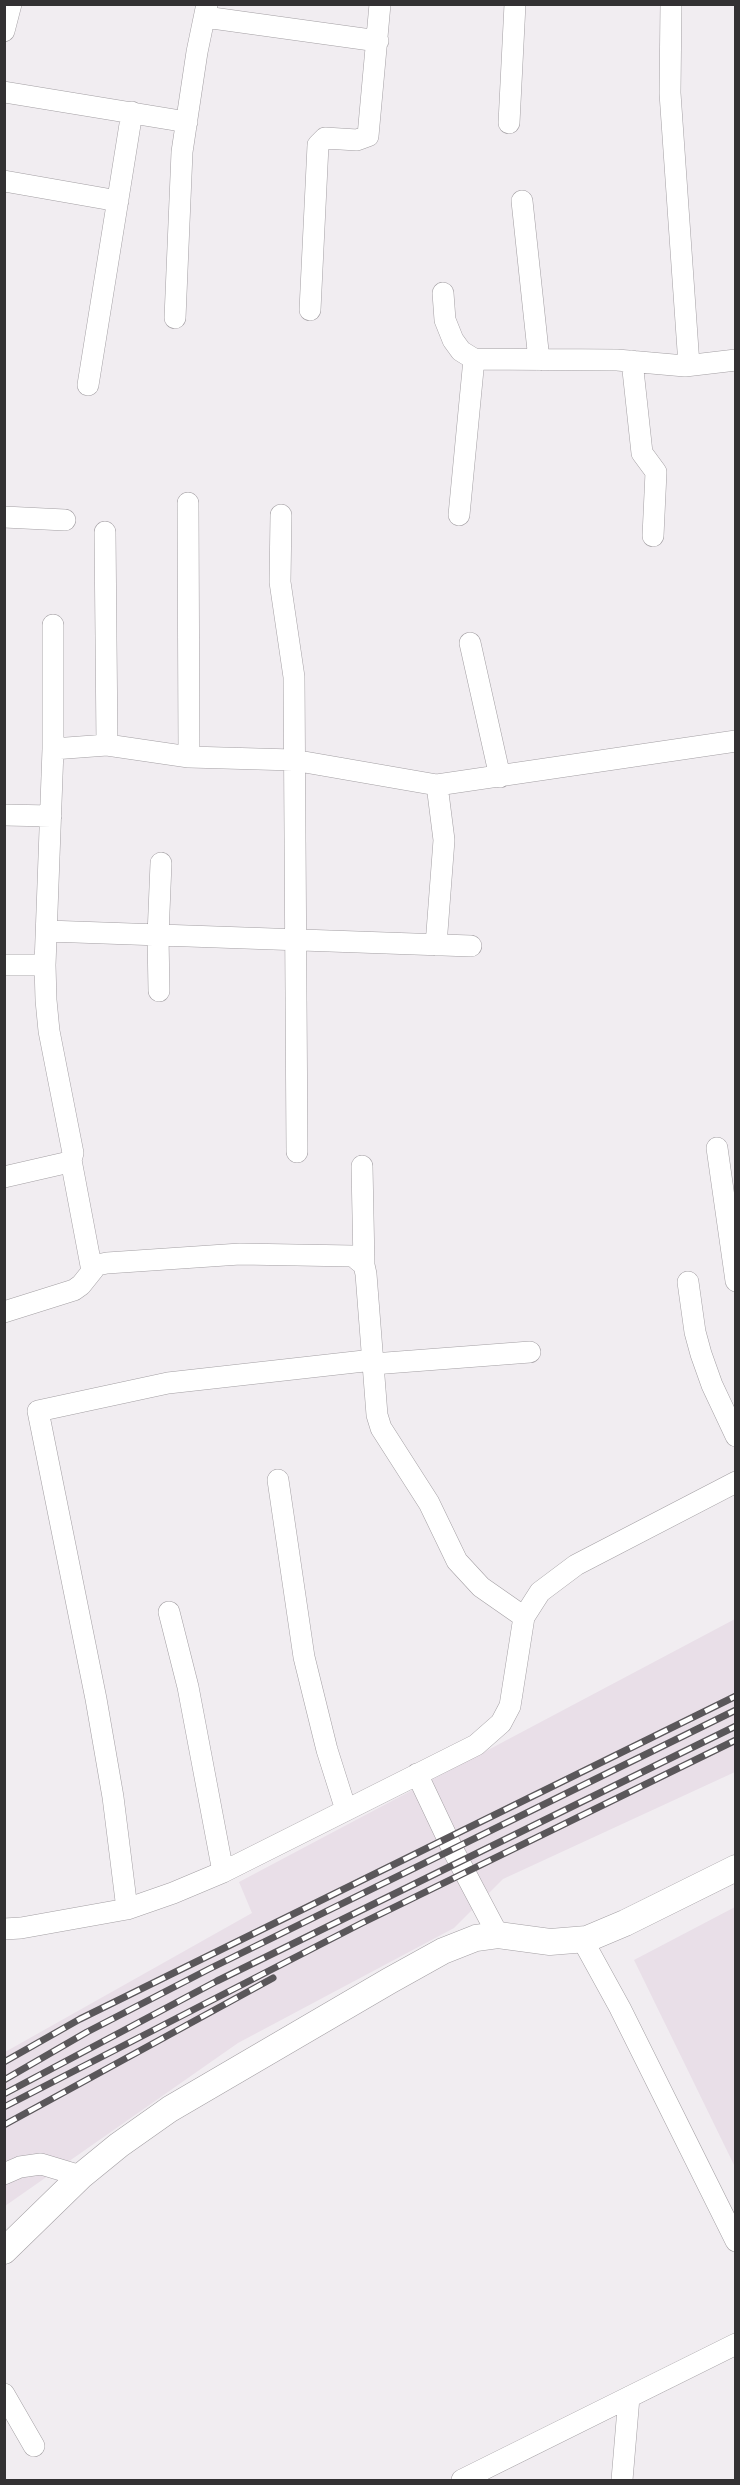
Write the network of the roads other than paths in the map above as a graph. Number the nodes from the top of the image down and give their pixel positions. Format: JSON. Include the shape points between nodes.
{"nodes":[{"id":1,"x":11,"y":4,"type":"edge"},
{"id":2,"x":380,"y":4,"type":"edge"},
{"id":3,"x":515,"y":4,"type":"edge"},
{"id":4,"x":671,"y":4,"type":"edge"},
{"id":5,"x":206,"y":11,"type":"edge"},
{"id":6,"x":4,"y":31,"type":"edge"},
{"id":7,"x":378,"y":41,"type":"junction"},
{"id":8,"x":4,"y":92,"type":"edge"},
{"id":9,"x":132,"y":112,"type":"junction"},
{"id":10,"x":187,"y":122,"type":"junction"},
{"id":11,"x":509,"y":123,"type":"dead end"},
{"id":12,"x":4,"y":182,"type":"edge"},
{"id":13,"x":118,"y":201,"type":"junction"},
{"id":14,"x":522,"y":201,"type":"dead end"},
{"id":15,"x":443,"y":293,"type":"dead end"},
{"id":16,"x":310,"y":310,"type":"dead end"},
{"id":17,"x":175,"y":318,"type":"dead end"},
{"id":18,"x":474,"y":359,"type":"junction"},
{"id":19,"x":539,"y":360,"type":"junction"},
{"id":20,"x":735,"y":360,"type":"edge"},
{"id":21,"x":632,"y":361,"type":"junction"},
{"id":22,"x":689,"y":365,"type":"junction"},
{"id":23,"x":88,"y":385,"type":"dead end"},
{"id":24,"x":188,"y":503,"type":"dead end"},
{"id":25,"x":459,"y":515,"type":"dead end"},
{"id":26,"x":281,"y":516,"type":"dead end"},
{"id":27,"x":4,"y":517,"type":"edge"},
{"id":28,"x":65,"y":520,"type":"dead end"},
{"id":29,"x":105,"y":532,"type":"dead end"},
{"id":30,"x":653,"y":536,"type":"dead end"},
{"id":31,"x":53,"y":625,"type":"dead end"},
{"id":32,"x":470,"y":643,"type":"dead end"},
{"id":33,"x":735,"y":741,"type":"edge"},
{"id":34,"x":107,"y":746,"type":"junction"},
{"id":35,"x":53,"y":749,"type":"junction"},
{"id":36,"x":189,"y":757,"type":"junction"},
{"id":37,"x":293,"y":760,"type":"junction"},
{"id":38,"x":500,"y":777,"type":"junction"},
{"id":39,"x":437,"y":786,"type":"junction"},
{"id":40,"x":4,"y":815,"type":"edge"},
{"id":41,"x":51,"y":816,"type":"junction"},
{"id":42,"x":161,"y":863,"type":"dead end"},
{"id":43,"x":47,"y":932,"type":"junction"},
{"id":44,"x":158,"y":936,"type":"junction"},
{"id":45,"x":297,"y":939,"type":"junction"},
{"id":46,"x":436,"y":945,"type":"junction"},
{"id":47,"x":471,"y":946,"type":"dead end"},
{"id":48,"x":4,"y":965,"type":"edge"},
{"id":49,"x":45,"y":965,"type":"junction"},
{"id":50,"x":159,"y":991,"type":"dead end"},
{"id":51,"x":717,"y":1148,"type":"dead end"},
{"id":52,"x":297,"y":1152,"type":"dead end"},
{"id":53,"x":71,"y":1160,"type":"junction"},
{"id":54,"x":362,"y":1166,"type":"dead end"},
{"id":55,"x":4,"y":1177,"type":"edge"},
{"id":56,"x":364,"y":1265,"type":"junction"},
{"id":57,"x":92,"y":1271,"type":"junction"},
{"id":58,"x":735,"y":1281,"type":"edge"},
{"id":59,"x":688,"y":1282,"type":"dead end"},
{"id":60,"x":4,"y":1312,"type":"edge"},
{"id":61,"x":530,"y":1352,"type":"dead end"},
{"id":62,"x":373,"y":1362,"type":"junction"},
{"id":63,"x":735,"y":1436,"type":"edge"},
{"id":64,"x":278,"y":1480,"type":"dead end"},
{"id":65,"x":735,"y":1482,"type":"edge"},
{"id":66,"x":169,"y":1612,"type":"dead end"},
{"id":67,"x":524,"y":1617,"type":"junction"},
{"id":68,"x":417,"y":1774,"type":"junction"},
{"id":69,"x":346,"y":1810,"type":"junction"},
{"id":70,"x":735,"y":1868,"type":"edge"},
{"id":71,"x":223,"y":1872,"type":"junction"},
{"id":72,"x":127,"y":1909,"type":"junction"},
{"id":73,"x":4,"y":1929,"type":"edge"},
{"id":74,"x":498,"y":1935,"type":"junction"},
{"id":75,"x":582,"y":1939,"type":"junction"},
{"id":76,"x":4,"y":2174,"type":"edge"},
{"id":77,"x":81,"y":2176,"type":"junction"},
{"id":78,"x":735,"y":2241,"type":"edge"},
{"id":79,"x":4,"y":2251,"type":"edge"},
{"id":80,"x":735,"y":2344,"type":"edge"},
{"id":81,"x":4,"y":2394,"type":"edge"},
{"id":82,"x":629,"y":2397,"type":"junction"},
{"id":83,"x":34,"y":2446,"type":"dead end"},
{"id":84,"x":462,"y":2481,"type":"edge"},
{"id":85,"x":622,"y":2481,"type":"edge"}],
"edges":[{"from":1,"to":6,"type":"street"},
{"from":2,"to":7,"type":"street"},
{"from":3,"to":11,"type":"street"},
{"from":4,"to":22,"type":"street","via":[[670,93]]},
{"from":5,"to":7,"type":"street"},
{"from":5,"to":10,"type":"street"},
{"from":7,"to":16,"type":"street","via":[[368,136],[357,140],[325,138],[318,146]]},
{"from":8,"to":9,"type":"street"},
{"from":9,"to":10,"type":"street"},
{"from":9,"to":13,"type":"street"},
{"from":10,"to":17,"type":"street","via":[[182,152]]},
{"from":12,"to":13,"type":"street"},
{"from":13,"to":23,"type":"street"},
{"from":14,"to":19,"type":"street"},
{"from":15,"to":18,"type":"street","via":[[445,320],[453,340]]},
{"from":18,"to":19,"type":"street"},
{"from":18,"to":25,"type":"street"},
{"from":19,"to":21,"type":"street"},
{"from":20,"to":22,"type":"street"},
{"from":21,"to":22,"type":"street"},
{"from":21,"to":30,"type":"street","via":[[642,453],[656,472]]},
{"from":24,"to":36,"type":"street"},
{"from":26,"to":37,"type":"street","via":[[279,582],[294,677]]},
{"from":27,"to":28,"type":"street"},
{"from":29,"to":34,"type":"street"},
{"from":31,"to":35,"type":"street"},
{"from":32,"to":38,"type":"street"},
{"from":33,"to":38,"type":"street"},
{"from":34,"to":35,"type":"street"},
{"from":34,"to":36,"type":"street"},
{"from":35,"to":41,"type":"street"},
{"from":36,"to":37,"type":"street"},
{"from":37,"to":39,"type":"street"},
{"from":37,"to":45,"type":"street"},
{"from":38,"to":39,"type":"street"},
{"from":39,"to":46,"type":"street","via":[[444,840]]},
{"from":40,"to":41,"type":"street"},
{"from":41,"to":43,"type":"street"},
{"from":42,"to":44,"type":"street"},
{"from":43,"to":44,"type":"street"},
{"from":43,"to":49,"type":"street"},
{"from":44,"to":45,"type":"street"},
{"from":44,"to":50,"type":"street"},
{"from":45,"to":46,"type":"street"},
{"from":45,"to":52,"type":"street"},
{"from":46,"to":47,"type":"street"},
{"from":48,"to":49,"type":"street"},
{"from":49,"to":53,"type":"street","via":[[49,1031],[73,1153]]},
{"from":51,"to":58,"type":"street"},
{"from":53,"to":55,"type":"street"},
{"from":53,"to":57,"type":"street"},
{"from":54,"to":56,"type":"street"},
{"from":56,"to":57,"type":"street","via":[[353,1256],[240,1254],[107,1263]]},
{"from":56,"to":62,"type":"street"},
{"from":57,"to":60,"type":"street","via":[[74,1290]]},
{"from":59,"to":63,"type":"street","via":[[701,1354]]},
{"from":61,"to":62,"type":"street"},
{"from":62,"to":67,"type":"street","via":[[378,1422],[429,1503],[457,1561],[482,1587]]},
{"from":62,"to":72,"type":"street","via":[[168,1383],[38,1411],[96,1699]]},
{"from":64,"to":69,"type":"street","via":[[304,1657]]},
{"from":65,"to":67,"type":"street","via":[[576,1565],[540,1592]]},
{"from":66,"to":71,"type":"street","via":[[188,1687]]},
{"from":67,"to":68,"type":"street","via":[[510,1706],[501,1723],[476,1744]]},
{"from":68,"to":69,"type":"street"},
{"from":68,"to":74,"type":"street"},
{"from":69,"to":71,"type":"street"},
{"from":70,"to":75,"type":"main road","via":[[625,1923]]},
{"from":71,"to":72,"type":"street"},
{"from":72,"to":73,"type":"street"},
{"from":74,"to":75,"type":"main road","via":[[550,1942]]},
{"from":74,"to":77,"type":"main road","via":[[454,1947],[389,1981],[170,2109]]},
{"from":75,"to":78,"type":"street"},
{"from":76,"to":77,"type":"street","via":[[41,2164]]},
{"from":77,"to":79,"type":"main road"},
{"from":80,"to":82,"type":"street"},
{"from":81,"to":83,"type":"street"},
{"from":82,"to":84,"type":"street"},
{"from":82,"to":85,"type":"street"}]}
